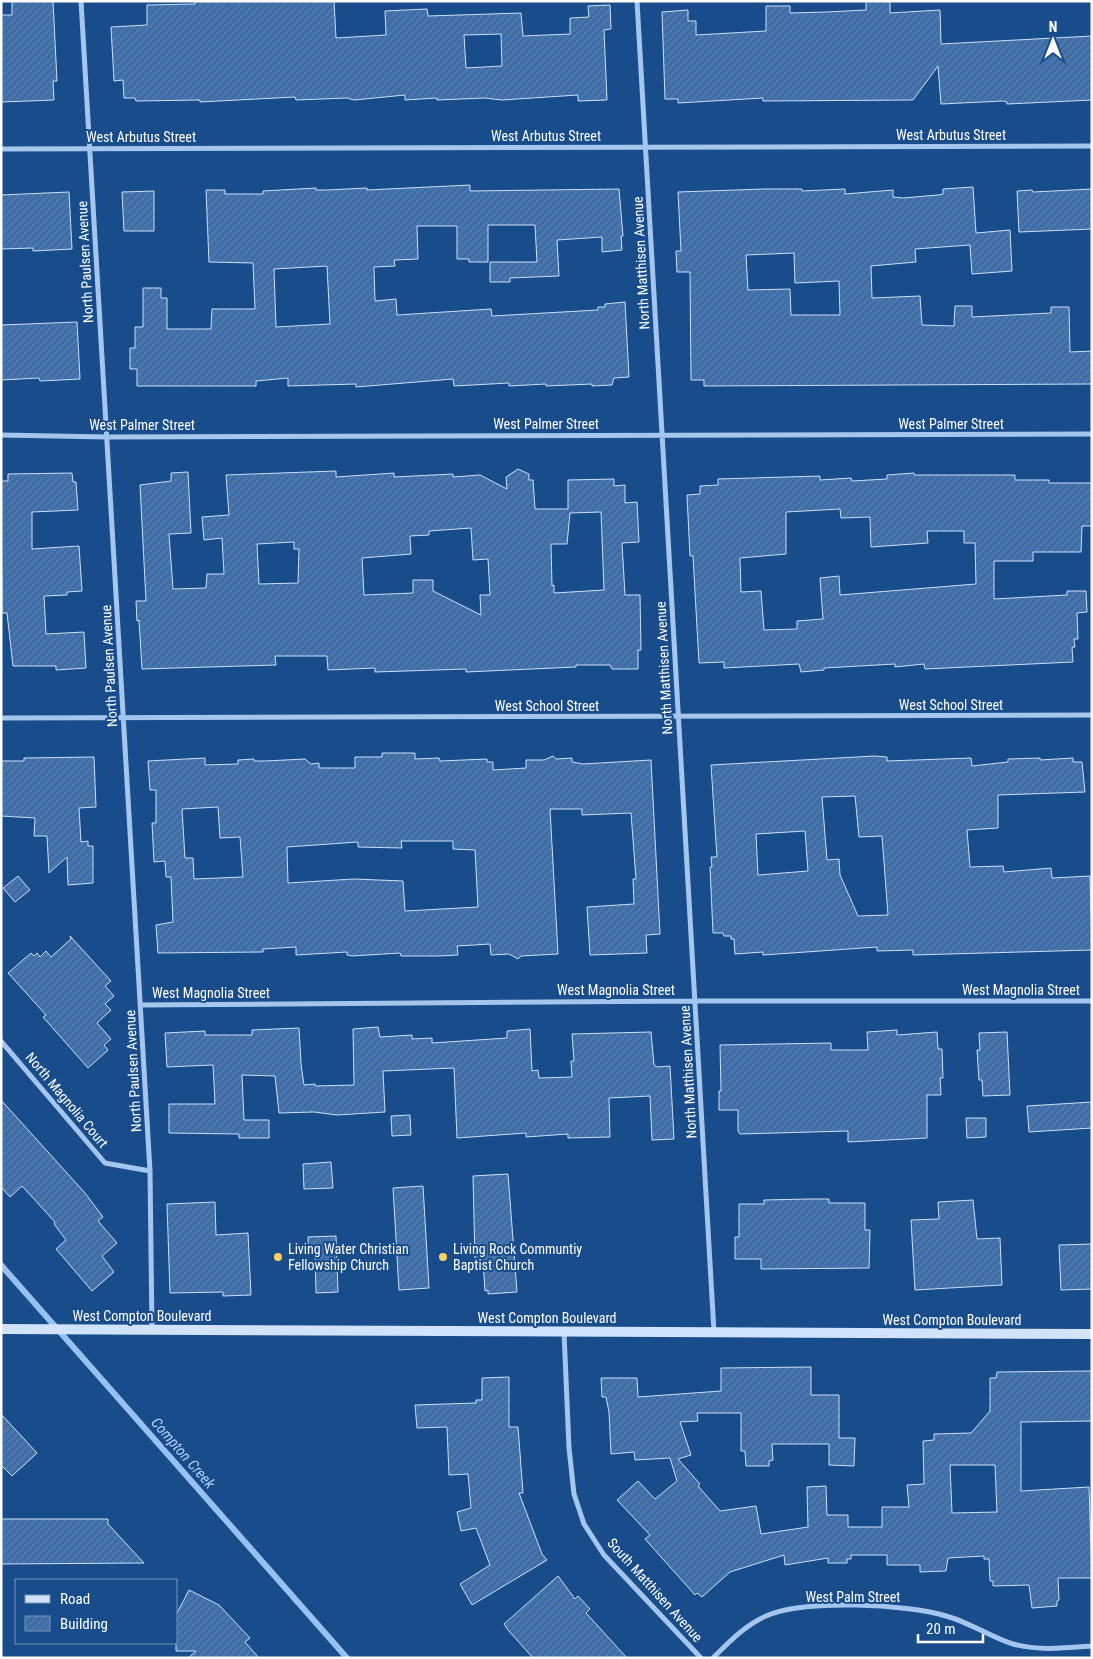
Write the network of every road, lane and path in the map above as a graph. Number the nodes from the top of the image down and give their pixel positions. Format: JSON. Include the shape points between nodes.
{"nodes":[{"id":1,"x":81,"y":1,"type":"edge"},
{"id":2,"x":637,"y":1,"type":"edge"},
{"id":3,"x":1092,"y":146,"type":"edge"},
{"id":4,"x":646,"y":147,"type":"junction"},
{"id":5,"x":90,"y":148,"type":"junction"},
{"id":6,"x":1,"y":149,"type":"edge"},
{"id":7,"x":1092,"y":434,"type":"edge"},
{"id":8,"x":1,"y":435,"type":"edge"},
{"id":9,"x":662,"y":435,"type":"junction"},
{"id":10,"x":107,"y":437,"type":"junction"},
{"id":11,"x":1092,"y":715,"type":"edge"},
{"id":12,"x":123,"y":716,"type":"junction"},
{"id":13,"x":1,"y":718,"type":"edge"},
{"id":14,"x":679,"y":718,"type":"junction"},
{"id":15,"x":695,"y":1001,"type":"junction"},
{"id":16,"x":1092,"y":1001,"type":"edge"},
{"id":17,"x":140,"y":1005,"type":"junction"},
{"id":18,"x":1,"y":1041,"type":"edge"},
{"id":19,"x":150,"y":1171,"type":"junction"},
{"id":20,"x":1,"y":1330,"type":"edge"},
{"id":21,"x":152,"y":1330,"type":"junction"},
{"id":22,"x":564,"y":1332,"type":"junction"},
{"id":23,"x":714,"y":1333,"type":"junction"},
{"id":24,"x":1092,"y":1334,"type":"edge"},
{"id":25,"x":1092,"y":1646,"type":"edge"},
{"id":26,"x":701,"y":1658,"type":"edge"},
{"id":27,"x":713,"y":1658,"type":"edge"}],
"edges":[{"from":1,"to":5,"type":"street","name":"North Paulsen Avenue"},
{"from":2,"to":4,"type":"street","name":"North Matthisen Avenue"},
{"from":3,"to":4,"type":"street","name":"West Arbutus Street"},
{"from":4,"to":5,"type":"street","name":"West Arbutus Street"},
{"from":4,"to":9,"type":"street","name":"North Matthisen Avenue"},
{"from":5,"to":6,"type":"street","name":"West Arbutus Street"},
{"from":5,"to":10,"type":"street","name":"North Paulsen Avenue"},
{"from":7,"to":9,"type":"street","name":"West Palmer Street"},
{"from":8,"to":10,"type":"street","name":"West Palmer Street"},
{"from":9,"to":10,"type":"street","name":"West Palmer Street"},
{"from":9,"to":14,"type":"street","name":"North Matthisen Avenue"},
{"from":10,"to":12,"type":"street","name":"North Paulsen Avenue"},
{"from":11,"to":14,"type":"street","name":"West School Street"},
{"from":12,"to":13,"type":"street","name":"West School Street"},
{"from":12,"to":14,"type":"street","name":"West School Street"},
{"from":12,"to":17,"type":"street","name":"North Paulsen Avenue"},
{"from":14,"to":15,"type":"street","name":"North Matthisen Avenue"},
{"from":15,"to":16,"type":"street","name":"West Magnolia Street"},
{"from":15,"to":17,"type":"street","name":"West Magnolia Street"},
{"from":15,"to":23,"type":"street","name":"North Matthisen Avenue"},
{"from":17,"to":19,"type":"street","name":"North Paulsen Avenue"},
{"from":18,"to":19,"type":"street","name":"North Magnolia Court","via":[[106,1163]]},
{"from":19,"to":21,"type":"street","name":"North Paulsen Avenue"},
{"from":20,"to":21,"type":"main road","name":"West Compton Boulevard"},
{"from":21,"to":22,"type":"main road","name":"West Compton Boulevard"},
{"from":22,"to":23,"type":"main road","name":"West Compton Boulevard"},
{"from":22,"to":26,"type":"street","name":"South Matthisen Avenue","via":[[569,1448],[574,1494],[584,1524],[604,1555]]},
{"from":23,"to":24,"type":"main road","name":"West Compton Boulevard"},
{"from":25,"to":27,"type":"street","name":"West Palm Street","via":[[1042,1649],[1011,1644],[947,1616],[914,1608],[873,1605],[788,1608],[740,1631]]}]}
